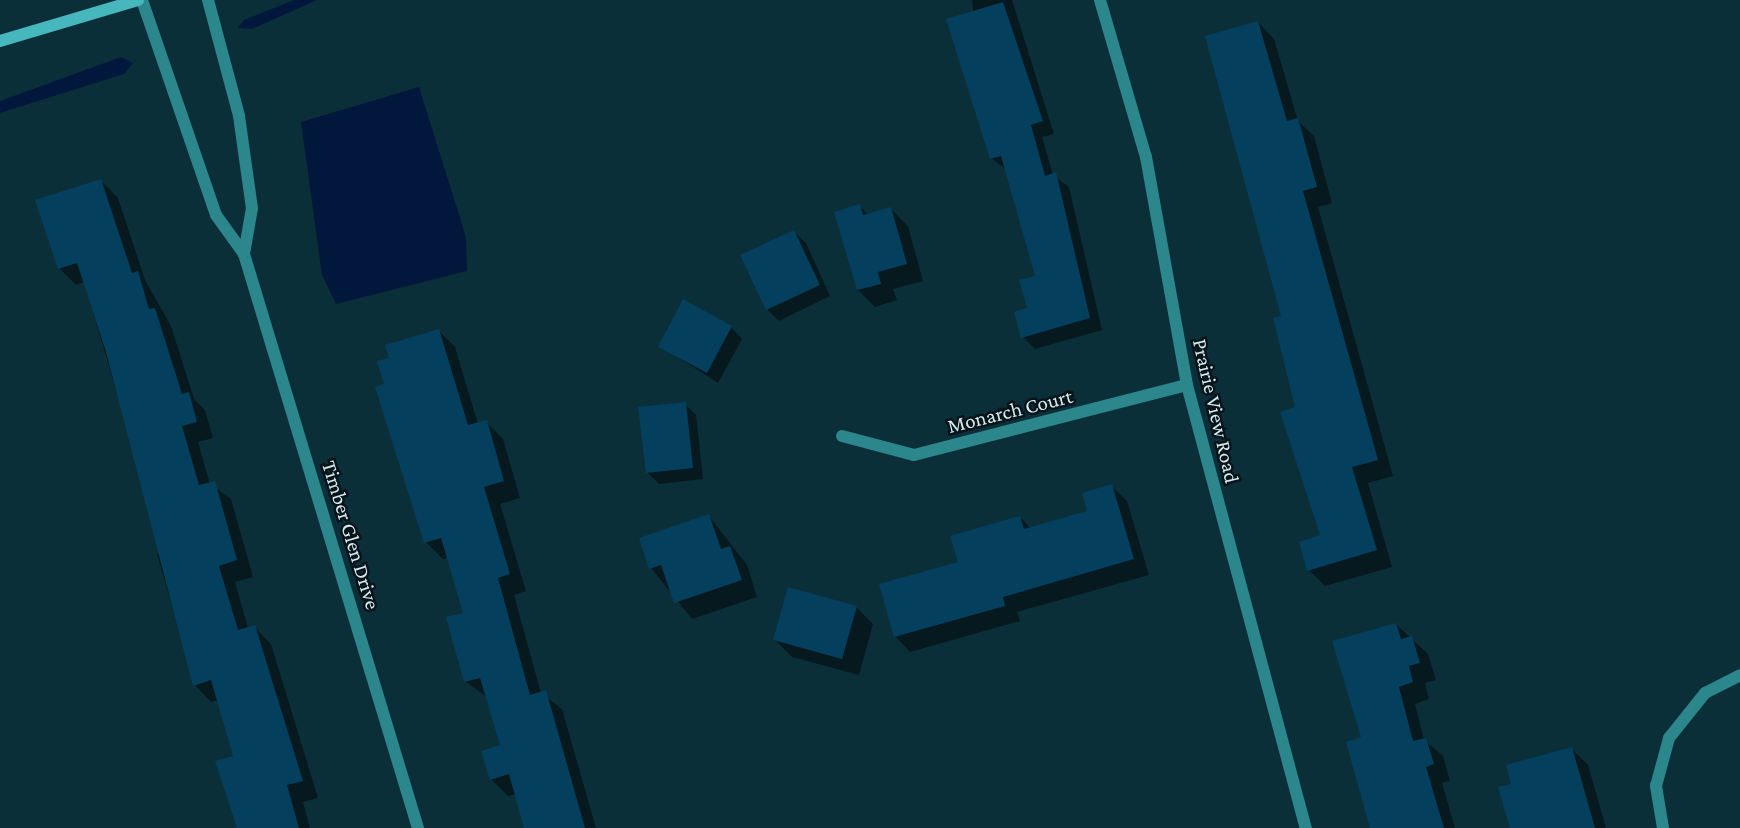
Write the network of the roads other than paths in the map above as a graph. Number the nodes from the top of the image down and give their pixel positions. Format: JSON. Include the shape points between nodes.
{"nodes":[{"id":1,"x":138,"y":0,"type":"edge"},
{"id":2,"x":142,"y":0,"type":"edge"},
{"id":3,"x":208,"y":0,"type":"edge"},
{"id":4,"x":1100,"y":0,"type":"edge"},
{"id":5,"x":0,"y":41,"type":"edge"},
{"id":6,"x":244,"y":254,"type":"junction"},
{"id":7,"x":1187,"y":385,"type":"junction"},
{"id":8,"x":842,"y":436,"type":"dead end"},
{"id":9,"x":1740,"y":675,"type":"edge"},
{"id":10,"x":418,"y":828,"type":"edge"},
{"id":11,"x":1306,"y":828,"type":"edge"},
{"id":12,"x":1663,"y":828,"type":"edge"}],
"edges":[{"from":1,"to":5,"type":"main road"},
{"from":2,"to":6,"type":"street","name":"Timber Glen Drive","via":[[212,205]]},
{"from":3,"to":6,"type":"street","name":"Timber Glen Drive","via":[[239,116],[252,208]]},
{"from":4,"to":7,"type":"street","name":"Prairie View Road","via":[[1146,157]]},
{"from":6,"to":10,"type":"street","name":"Timber Glen Drive"},
{"from":7,"to":8,"type":"street","name":"Monarch Court","via":[[914,455]]},
{"from":7,"to":11,"type":"street","name":"Prairie View Road"},
{"from":9,"to":12,"type":"street","via":[[1705,693],[1669,738],[1656,786]]}]}
